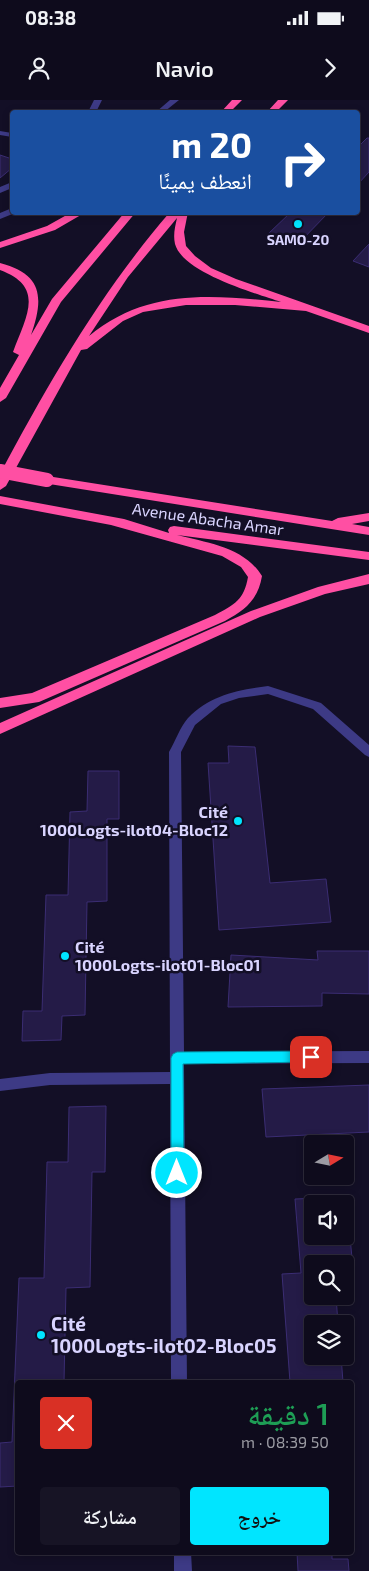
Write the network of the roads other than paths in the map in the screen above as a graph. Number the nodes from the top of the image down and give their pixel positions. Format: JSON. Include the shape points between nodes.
{"nodes":[{"id":1,"x":175,"y":100,"type":"edge"},
{"id":2,"x":237,"y":100,"type":"edge"},
{"id":3,"x":283,"y":100,"type":"edge"},
{"id":4,"x":162,"y":110,"type":"edge"},
{"id":5,"x":227,"y":110,"type":"edge"},
{"id":6,"x":273,"y":110,"type":"edge"},
{"id":7,"x":75,"y":215,"type":"edge"},
{"id":8,"x":128,"y":215,"type":"edge"},
{"id":9,"x":173,"y":215,"type":"edge"},
{"id":10,"x":182,"y":215,"type":"edge"},
{"id":11,"x":0,"y":245,"type":"edge"},
{"id":12,"x":0,"y":266,"type":"edge"},
{"id":13,"x":305,"y":308,"type":"junction"},
{"id":14,"x":369,"y":330,"type":"edge"},
{"id":15,"x":72,"y":356,"type":"junction"},
{"id":16,"x":9,"y":383,"type":"junction"},
{"id":17,"x":0,"y":398,"type":"edge"},
{"id":18,"x":0,"y":471,"type":"edge"},
{"id":19,"x":0,"y":486,"type":"edge"},
{"id":20,"x":0,"y":500,"type":"edge"},
{"id":21,"x":369,"y":517,"type":"edge"},
{"id":22,"x":116,"y":522,"type":"junction"},
{"id":23,"x":320,"y":524,"type":"junction"},
{"id":24,"x":369,"y":531,"type":"edge"},
{"id":25,"x":369,"y":556,"type":"edge"},
{"id":26,"x":369,"y":579,"type":"edge"},
{"id":27,"x":0,"y":703,"type":"edge"},
{"id":28,"x":0,"y":730,"type":"edge"},
{"id":29,"x":369,"y":752,"type":"edge"},
{"id":30,"x":369,"y":1056,"type":"edge"},
{"id":31,"x":177,"y":1058,"type":"junction"},
{"id":32,"x":177,"y":1078,"type":"junction"},
{"id":33,"x":0,"y":1085,"type":"edge"},
{"id":34,"x":179,"y":1380,"type":"edge"},
{"id":35,"x":182,"y":1555,"type":"edge"},
{"id":36,"x":183,"y":1571,"type":"edge"}],
"edges":[{"from":1,"to":4,"type":"street"},
{"from":2,"to":5,"type":"highway"},
{"from":3,"to":6,"type":"highway"},
{"from":7,"to":11,"type":"highway","via":[[51,228]]},
{"from":8,"to":16,"type":"highway","via":[[56,301]]},
{"from":9,"to":15,"type":"highway","via":[[110,296]]},
{"from":10,"to":13,"type":"highway","via":[[179,232],[181,246],[191,258],[207,270],[232,281]]},
{"from":12,"to":16,"type":"highway","via":[[24,276],[35,292],[34,308]]},
{"from":13,"to":14,"type":"highway"},
{"from":13,"to":15,"type":"highway","via":[[213,301],[179,302],[120,319]]},
{"from":15,"to":19,"type":"highway"},
{"from":16,"to":17,"type":"highway"},
{"from":18,"to":23,"type":"highway","bridge":true},
{"from":20,"to":22,"type":"highway","name":"Avenue Abacha Amar"},
{"from":21,"to":23,"type":"highway"},
{"from":22,"to":25,"type":"highway","name":"Avenue Abacha Amar"},
{"from":22,"to":27,"type":"highway","via":[[227,553],[246,564],[255,576],[253,590],[244,605],[220,618],[34,698]]},
{"from":23,"to":24,"type":"highway"},
{"from":26,"to":28,"type":"highway","via":[[304,597],[243,619]]},
{"from":29,"to":31,"type":"street","via":[[317,706],[268,690],[216,701],[191,722],[175,752]]},
{"from":30,"to":31,"type":"street"},
{"from":31,"to":32,"type":"street"},
{"from":32,"to":33,"type":"street","via":[[50,1079]]},
{"from":32,"to":34,"type":"street"},
{"from":35,"to":36,"type":"street"}]}
